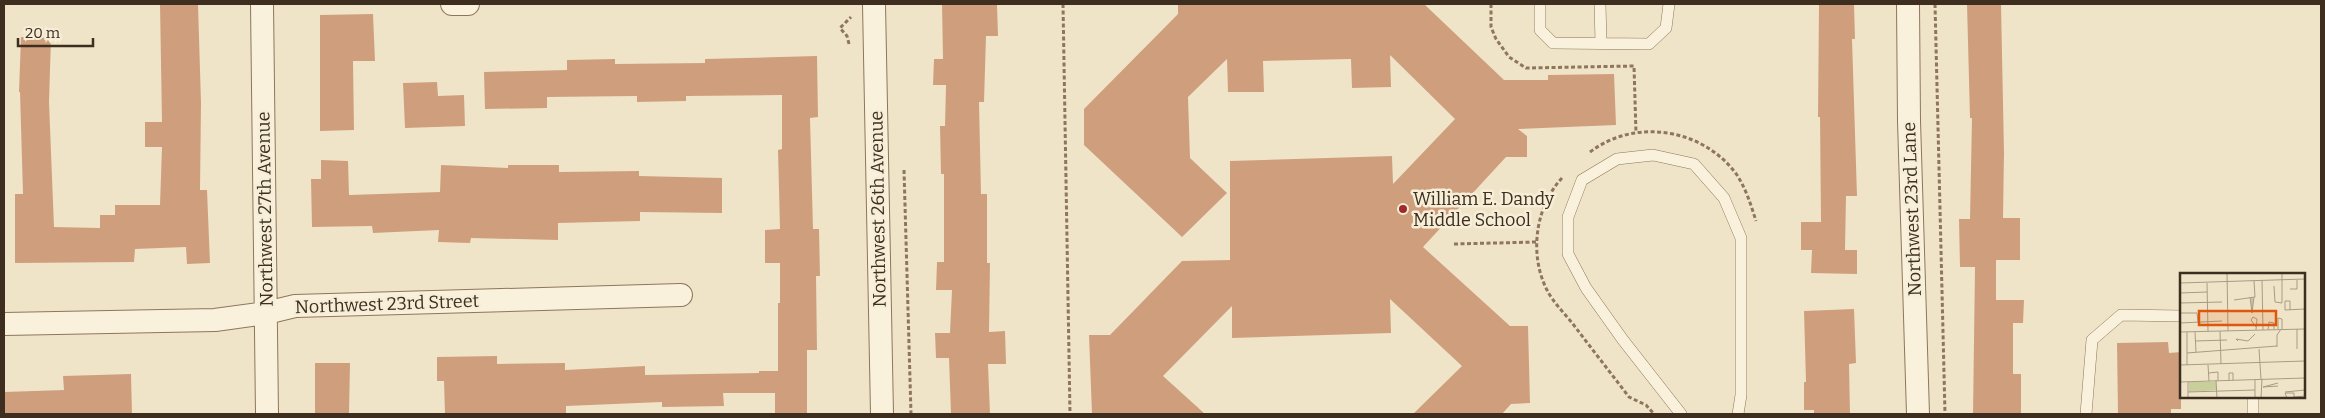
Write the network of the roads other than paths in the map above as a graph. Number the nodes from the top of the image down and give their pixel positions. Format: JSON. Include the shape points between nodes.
{"nodes":[{"id":1,"x":262,"y":4,"type":"edge"},
{"id":2,"x":452,"y":4,"type":"edge"},
{"id":3,"x":468,"y":4,"type":"edge"},
{"id":4,"x":874,"y":4,"type":"edge"},
{"id":5,"x":1540,"y":4,"type":"edge"},
{"id":6,"x":1600,"y":4,"type":"edge"},
{"id":7,"x":1669,"y":4,"type":"edge"},
{"id":8,"x":1908,"y":4,"type":"edge"},
{"id":9,"x":1601,"y":43,"type":"junction"},
{"id":10,"x":681,"y":295,"type":"dead end"},
{"id":11,"x":266,"y":313,"type":"junction"},
{"id":12,"x":2180,"y":316,"type":"edge"},
{"id":13,"x":4,"y":324,"type":"edge"},
{"id":14,"x":2253,"y":398,"type":"edge"},
{"id":15,"x":267,"y":414,"type":"edge"},
{"id":16,"x":882,"y":414,"type":"edge"},
{"id":17,"x":1681,"y":414,"type":"edge"},
{"id":18,"x":1738,"y":414,"type":"edge"},
{"id":19,"x":1918,"y":414,"type":"edge"},
{"id":20,"x":2086,"y":414,"type":"edge"},
{"id":21,"x":2253,"y":414,"type":"edge"}],
"edges":[{"from":1,"to":11,"type":"street","name":"Northwest 27th Avenue"},
{"from":2,"to":3,"type":"street"},
{"from":4,"to":16,"type":"street","name":"Northwest 26th Avenue"},
{"from":5,"to":9,"type":"lane","via":[[1540,30],[1553,43]]},
{"from":6,"to":9,"type":"lane"},
{"from":7,"to":9,"type":"lane","via":[[1666,28],[1649,44]]},
{"from":8,"to":19,"type":"street","name":"Northwest 23rd Lane"},
{"from":10,"to":11,"type":"street","name":"Northwest 23rd Street","via":[[295,306]]},
{"from":11,"to":13,"type":"street","name":"Northwest 23rd Street","via":[[215,320]]},
{"from":11,"to":15,"type":"street","name":"Northwest 27th Avenue"},
{"from":12,"to":20,"type":"lane","via":[[2121,315],[2092,340]]},
{"from":14,"to":21,"type":"lane"},
{"from":17,"to":18,"type":"lane","via":[[1586,288],[1568,254],[1568,217],[1582,180],[1618,159],[1653,155],[1694,164],[1724,198],[1740,238],[1741,395]]}]}
